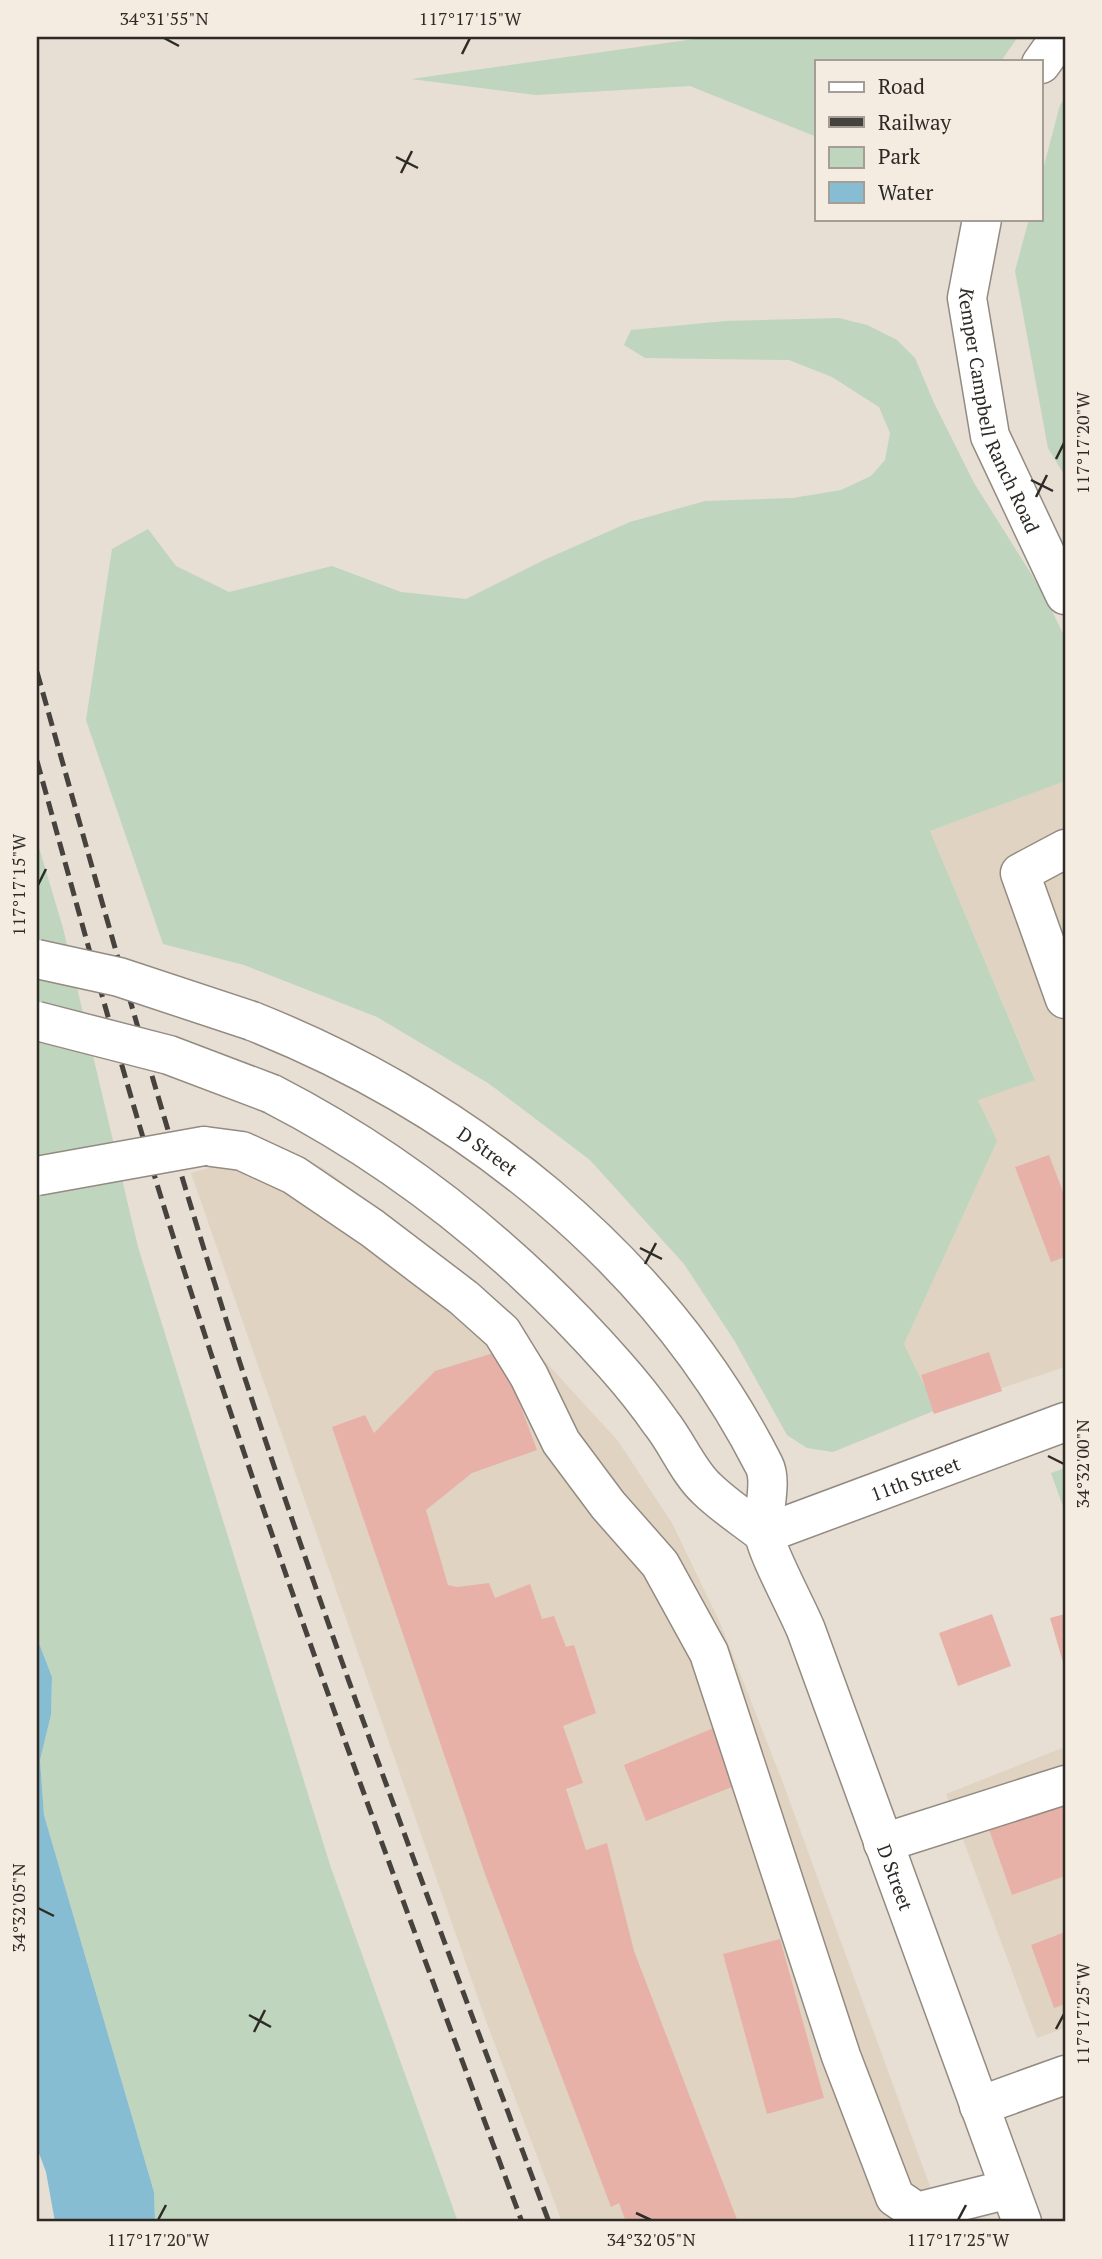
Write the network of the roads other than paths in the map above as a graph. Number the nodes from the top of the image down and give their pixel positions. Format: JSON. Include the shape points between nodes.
{"nodes":[{"id":1,"x":1060,"y":37,"type":"edge"},
{"id":2,"x":1042,"y":63,"type":"edge"},
{"id":3,"x":982,"y":220,"type":"edge"},
{"id":4,"x":1065,"y":595,"type":"edge"},
{"id":5,"x":1065,"y":849,"type":"edge"},
{"id":6,"x":37,"y":959,"type":"edge"},
{"id":7,"x":1065,"y":999,"type":"edge"},
{"id":8,"x":37,"y":1021,"type":"edge"},
{"id":9,"x":37,"y":1176,"type":"edge"},
{"id":10,"x":1065,"y":1423,"type":"edge"},
{"id":11,"x":764,"y":1534,"type":"junction"},
{"id":12,"x":1065,"y":1785,"type":"edge"},
{"id":13,"x":883,"y":1843,"type":"junction"},
{"id":14,"x":1065,"y":2075,"type":"edge"},
{"id":15,"x":979,"y":2106,"type":"junction"},
{"id":16,"x":1015,"y":2206,"type":"edge"}],
"edges":[{"from":1,"to":2,"type":"main road"},
{"from":3,"to":4,"type":"main road","name":"Kemper Campbell Ranch Road","via":[[967,298],[990,436]]},
{"from":5,"to":7,"type":"main road","via":[[1020,873]]},
{"from":6,"to":11,"type":"main road","name":"D Street","bridge":true,"via":[[120,977],[252,1021],[364,1072],[453,1125],[512,1168],[605,1248],[684,1339],[766,1468]]},
{"from":8,"to":11,"type":"main road","name":"D Street","bridge":true,"via":[[169,1055],[272,1094],[329,1124],[387,1163],[523,1270],[615,1366],[705,1487]]},
{"from":9,"to":16,"type":"main road","bridge":true,"via":[[204,1146],[242,1151],[294,1175],[382,1236],[502,1332],[561,1442],[660,1564],[709,1653],[841,2056],[895,2197],[917,2212]]},
{"from":10,"to":11,"type":"main road","name":"11th Street"},
{"from":11,"to":13,"type":"main road","name":"D Street","via":[[806,1630]]},
{"from":12,"to":13,"type":"main road"},
{"from":13,"to":15,"type":"main road","name":"D Street"},
{"from":14,"to":15,"type":"main road"},
{"from":15,"to":16,"type":"main road","name":"D Street"}]}
